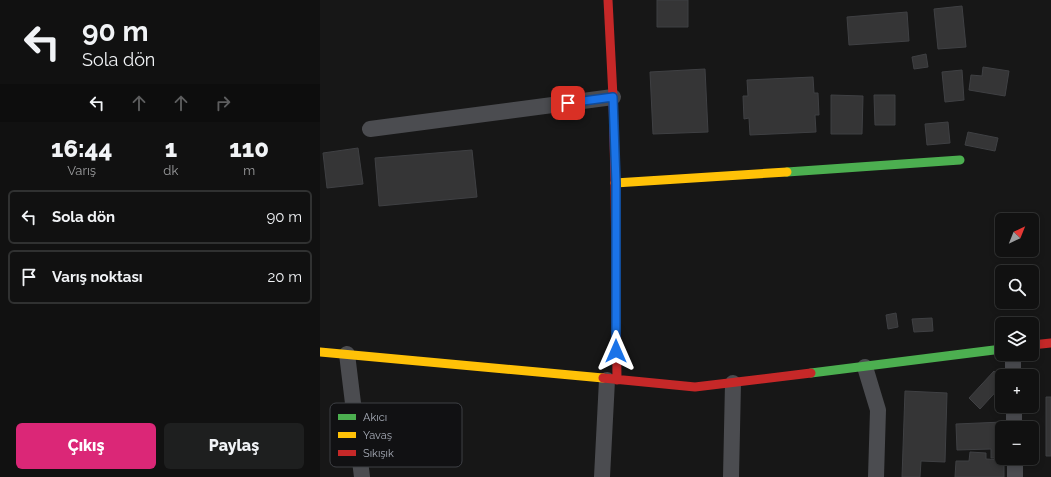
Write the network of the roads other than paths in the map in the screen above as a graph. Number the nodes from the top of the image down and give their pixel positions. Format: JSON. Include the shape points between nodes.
{"nodes":[{"id":1,"x":608,"y":0,"type":"edge"},
{"id":2,"x":613,"y":97,"type":"junction"},
{"id":3,"x":370,"y":129,"type":"dead end"},
{"id":4,"x":960,"y":160,"type":"dead end"},
{"id":5,"x":616,"y":183,"type":"junction"},
{"id":6,"x":1051,"y":343,"type":"edge"},
{"id":7,"x":1039,"y":344,"type":"edge"},
{"id":8,"x":995,"y":350,"type":"edge"},
{"id":9,"x":320,"y":352,"type":"edge"},
{"id":10,"x":347,"y":354,"type":"junction"},
{"id":11,"x":865,"y":366,"type":"junction"},
{"id":12,"x":612,"y":380,"type":"junction"},
{"id":13,"x":733,"y":383,"type":"junction"},
{"id":14,"x":353,"y":403,"type":"edge"},
{"id":15,"x":1015,"y":465,"type":"edge"},
{"id":16,"x":361,"y":467,"type":"edge"},
{"id":17,"x":362,"y":477,"type":"edge"},
{"id":18,"x":602,"y":477,"type":"edge"},
{"id":19,"x":731,"y":477,"type":"edge"},
{"id":20,"x":876,"y":477,"type":"edge"},
{"id":21,"x":1015,"y":477,"type":"edge"}],
"edges":[{"from":1,"to":2,"type":"street"},
{"from":2,"to":3,"type":"street"},
{"from":2,"to":5,"type":"street"},
{"from":4,"to":5,"type":"street"},
{"from":5,"to":12,"type":"street"},
{"from":6,"to":7,"type":"street"},
{"from":8,"to":11,"type":"street"},
{"from":9,"to":10,"type":"street"},
{"from":10,"to":12,"type":"street"},
{"from":10,"to":14,"type":"street"},
{"from":11,"to":13,"type":"street"},
{"from":11,"to":20,"type":"street","via":[[878,410]]},
{"from":12,"to":13,"type":"street","via":[[695,387]]},
{"from":12,"to":18,"type":"street"},
{"from":13,"to":19,"type":"street"},
{"from":15,"to":21,"type":"street"},
{"from":16,"to":17,"type":"street"}]}
